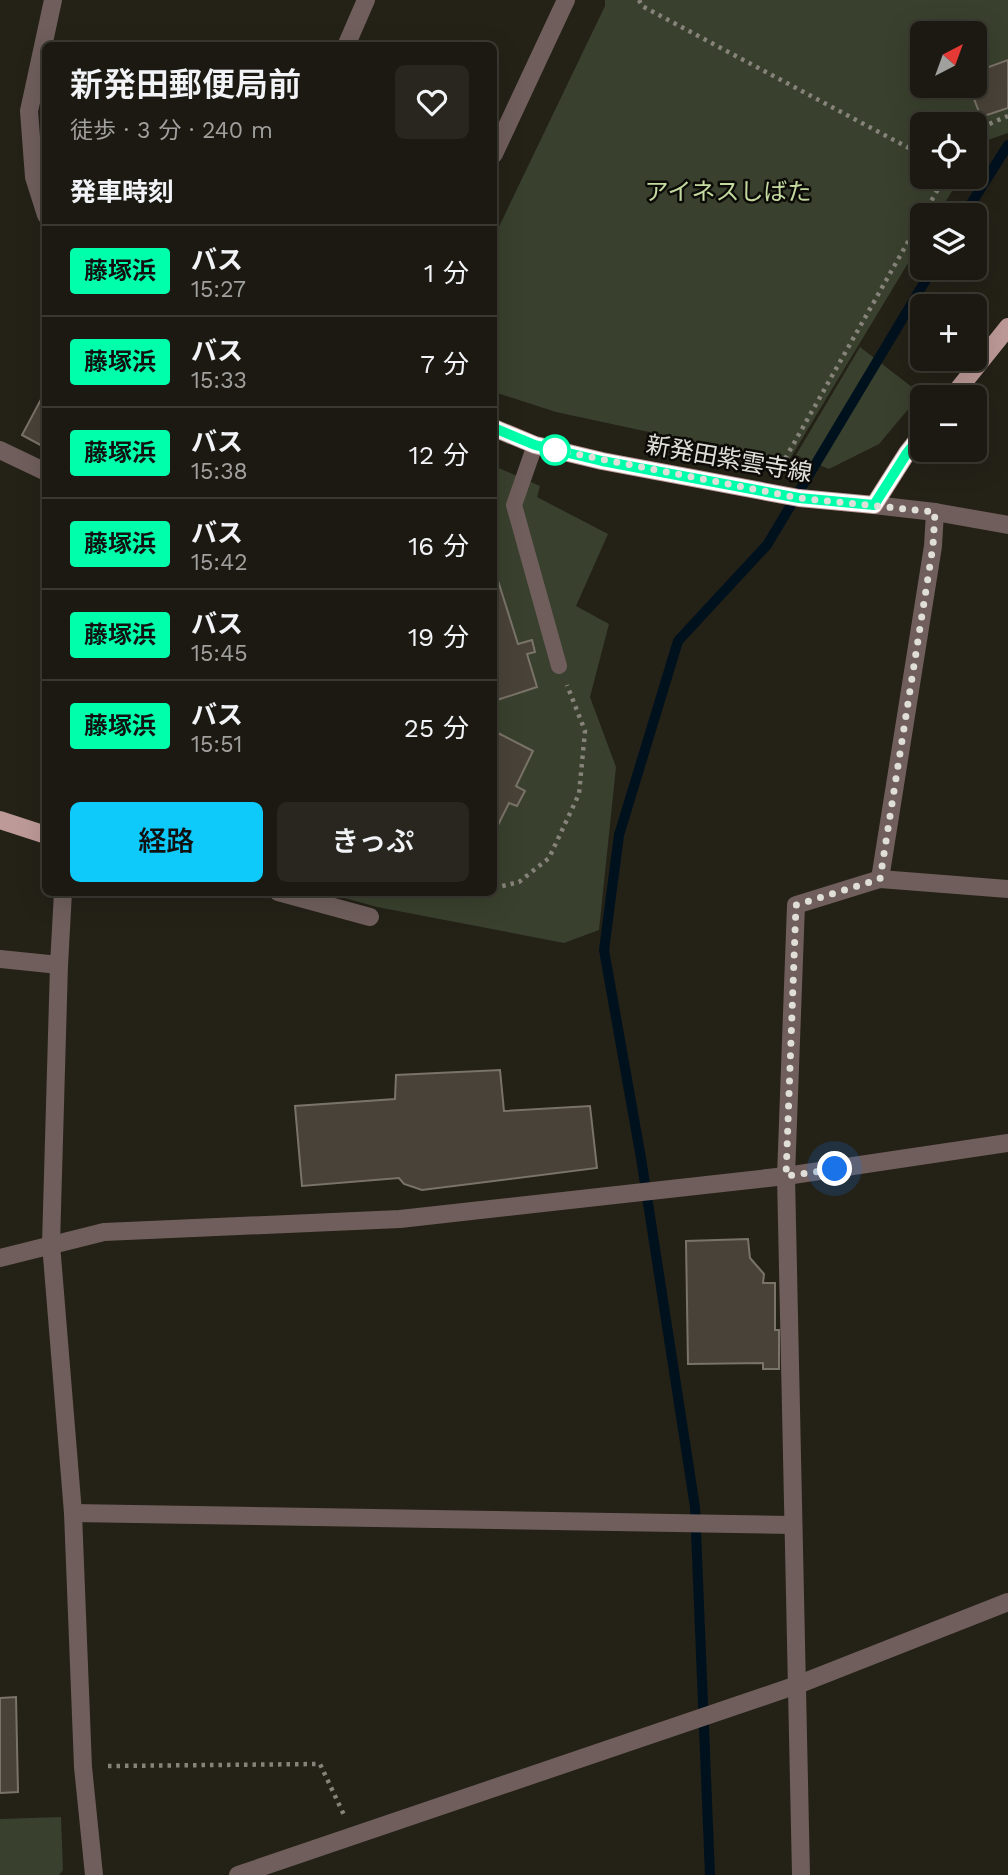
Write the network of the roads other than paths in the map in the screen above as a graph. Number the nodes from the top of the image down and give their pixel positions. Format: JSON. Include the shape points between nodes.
{"nodes":[{"id":1,"x":53,"y":0,"type":"edge"},
{"id":2,"x":366,"y":0,"type":"edge"},
{"id":3,"x":566,"y":0,"type":"edge"},
{"id":4,"x":44,"y":42,"type":"edge"},
{"id":5,"x":348,"y":42,"type":"edge"},
{"id":6,"x":42,"y":51,"type":"edge"},
{"id":7,"x":497,"y":148,"type":"edge"},
{"id":8,"x":42,"y":202,"type":"edge"},
{"id":9,"x":1008,"y":327,"type":"edge"},
{"id":10,"x":962,"y":385,"type":"edge"},
{"id":11,"x":497,"y":429,"type":"edge"},
{"id":12,"x":535,"y":445,"type":"junction"},
{"id":13,"x":910,"y":449,"type":"edge"},
{"id":14,"x":0,"y":450,"type":"edge"},
{"id":15,"x":42,"y":470,"type":"edge"},
{"id":16,"x":874,"y":505,"type":"junction"},
{"id":17,"x":935,"y":512,"type":"junction"},
{"id":18,"x":1008,"y":525,"type":"edge"},
{"id":19,"x":559,"y":666,"type":"road end"},
{"id":20,"x":0,"y":820,"type":"edge"},
{"id":21,"x":42,"y":834,"type":"edge"},
{"id":22,"x":880,"y":879,"type":"junction"},
{"id":23,"x":1008,"y":889,"type":"edge"},
{"id":24,"x":63,"y":896,"type":"edge"},
{"id":25,"x":293,"y":896,"type":"edge"},
{"id":26,"x":370,"y":917,"type":"dead end"},
{"id":27,"x":0,"y":959,"type":"edge"},
{"id":28,"x":59,"y":965,"type":"junction"},
{"id":29,"x":1008,"y":1143,"type":"edge"},
{"id":30,"x":786,"y":1176,"type":"junction"},
{"id":31,"x":51,"y":1244,"type":"junction"},
{"id":32,"x":0,"y":1258,"type":"edge"},
{"id":33,"x":72,"y":1513,"type":"junction"},
{"id":34,"x":791,"y":1525,"type":"junction"},
{"id":35,"x":1008,"y":1602,"type":"edge"},
{"id":36,"x":797,"y":1685,"type":"junction"},
{"id":37,"x":94,"y":1875,"type":"edge"},
{"id":38,"x":238,"y":1875,"type":"edge"},
{"id":39,"x":801,"y":1875,"type":"edge"}],
"edges":[{"from":1,"to":4,"type":"street"},
{"from":2,"to":5,"type":"street"},
{"from":3,"to":7,"type":"street"},
{"from":6,"to":8,"type":"street","via":[[29,111],[34,177]]},
{"from":9,"to":10,"type":"main road"},
{"from":11,"to":12,"type":"main road","name":"新発田紫雲寺線"},
{"from":12,"to":16,"type":"main road","name":"新発田紫雲寺線","via":[[799,498]]},
{"from":12,"to":19,"type":"lane","via":[[514,505]]},
{"from":13,"to":16,"type":"main road"},
{"from":14,"to":15,"type":"street"},
{"from":16,"to":17,"type":"street"},
{"from":17,"to":18,"type":"street"},
{"from":17,"to":22,"type":"street"},
{"from":20,"to":21,"type":"main road"},
{"from":22,"to":23,"type":"street"},
{"from":22,"to":30,"type":"street","via":[[796,905]]},
{"from":24,"to":28,"type":"street"},
{"from":25,"to":26,"type":"street"},
{"from":27,"to":28,"type":"street"},
{"from":28,"to":31,"type":"street"},
{"from":29,"to":30,"type":"street"},
{"from":30,"to":31,"type":"street","via":[[400,1219],[104,1232]]},
{"from":30,"to":34,"type":"street"},
{"from":31,"to":32,"type":"street"},
{"from":31,"to":33,"type":"street"},
{"from":33,"to":34,"type":"street"},
{"from":33,"to":37,"type":"street","via":[[83,1767]]},
{"from":34,"to":36,"type":"street"},
{"from":35,"to":36,"type":"street"},
{"from":36,"to":38,"type":"street"},
{"from":36,"to":39,"type":"street"}]}
